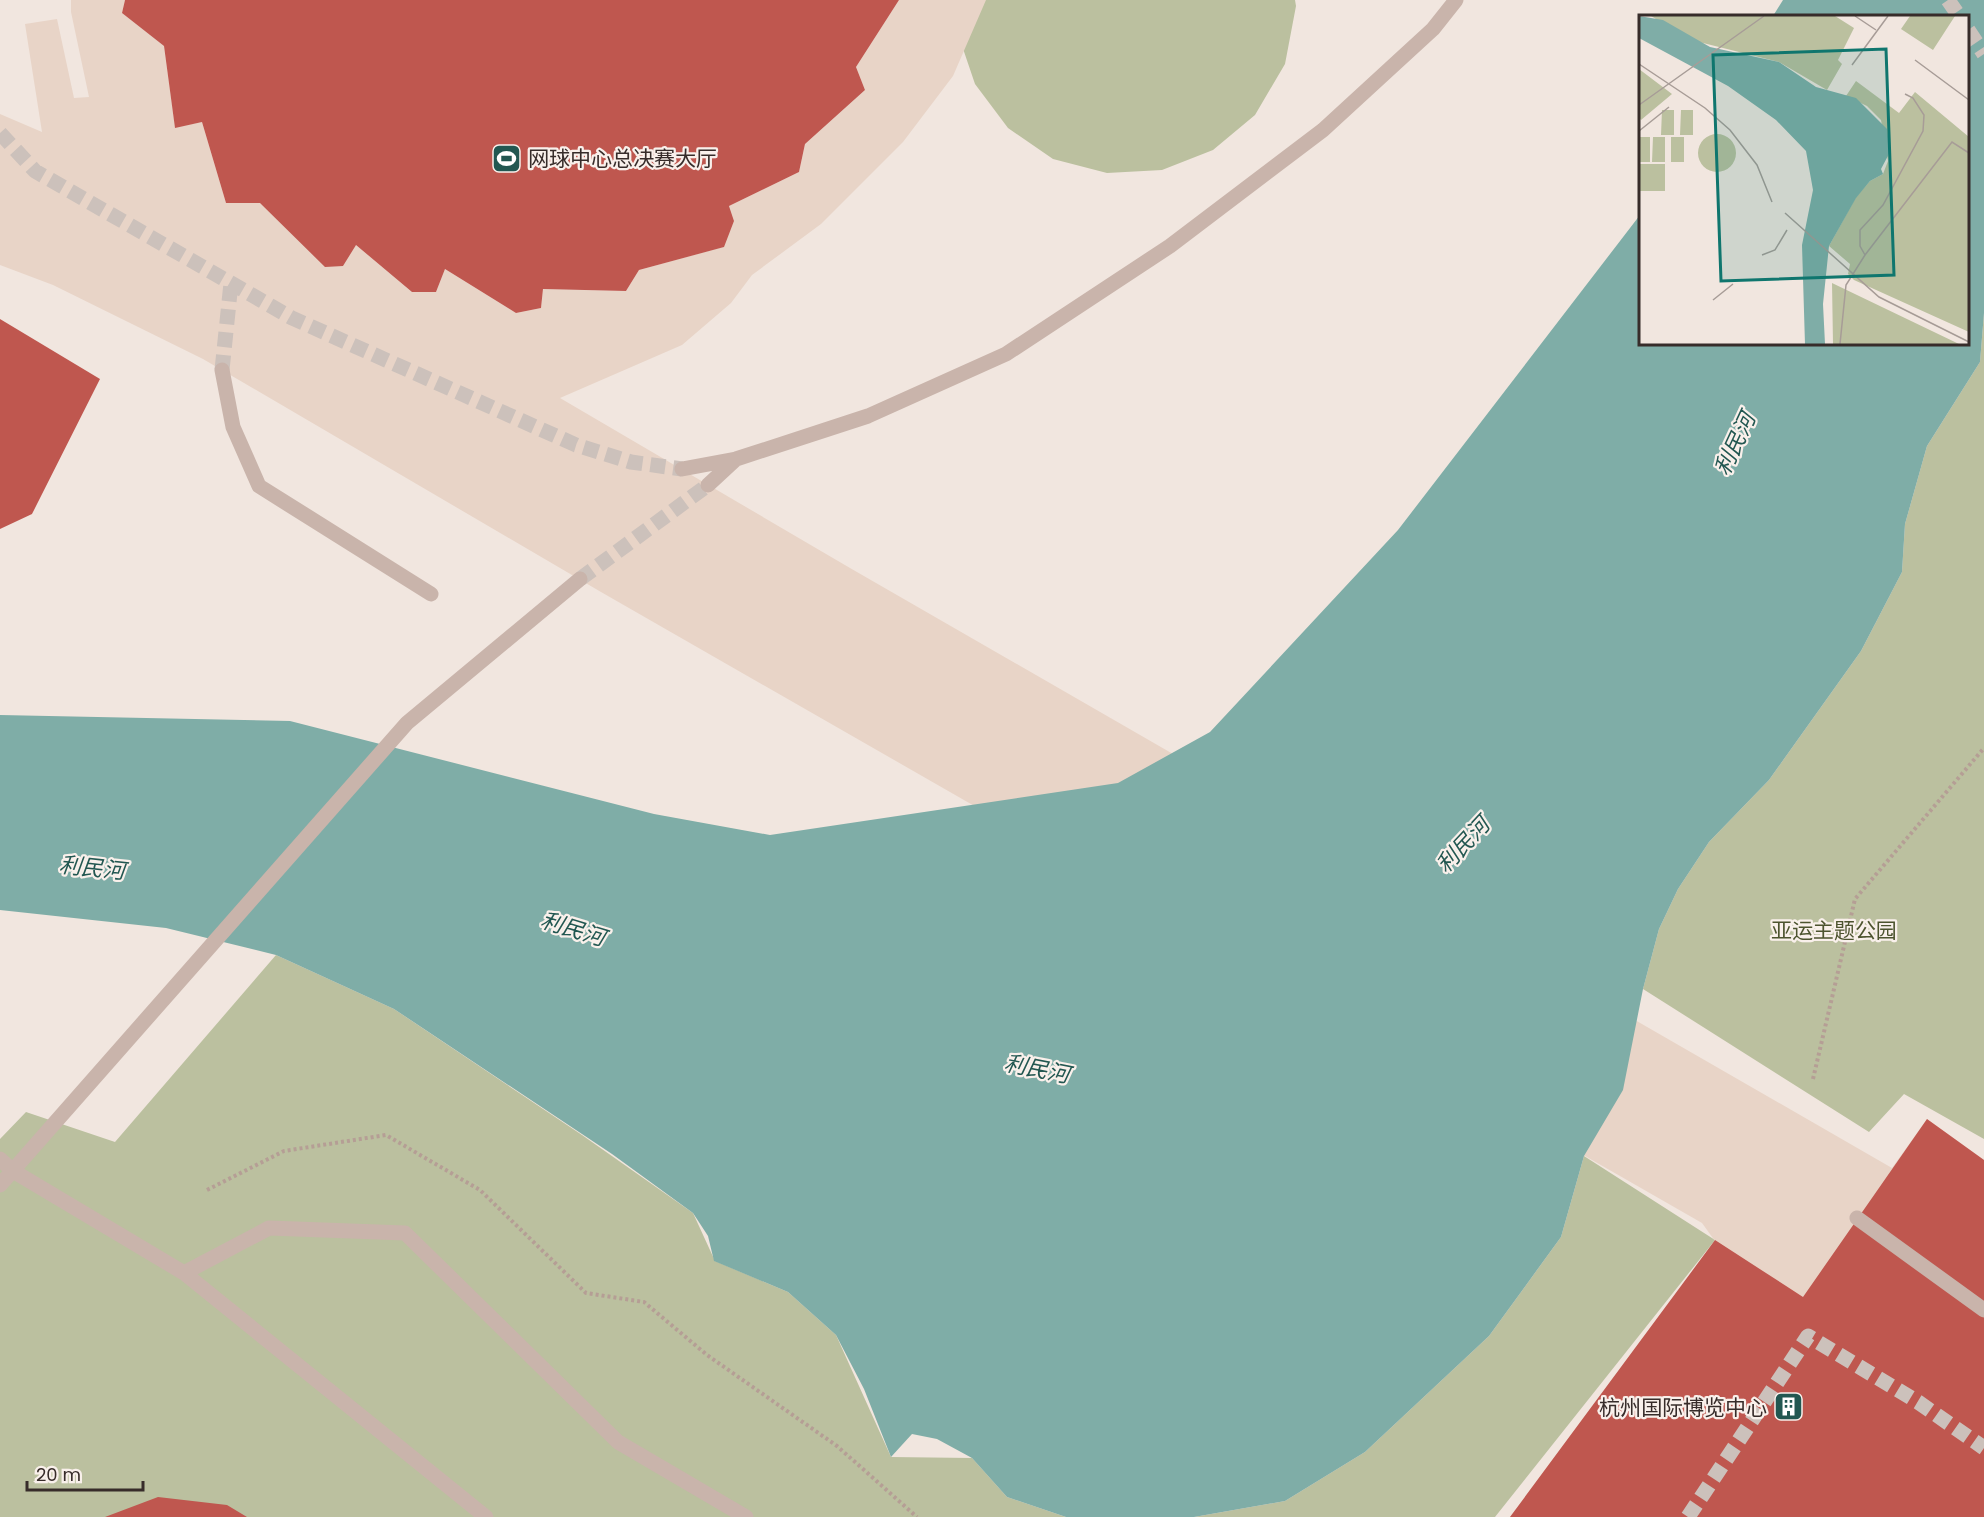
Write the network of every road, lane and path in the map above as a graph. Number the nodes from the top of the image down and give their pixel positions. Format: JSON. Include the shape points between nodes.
{"nodes":[{"id":1,"x":1456,"y":0,"type":"edge"},
{"id":2,"x":222,"y":370,"type":"tunnel mouth"},
{"id":3,"x":736,"y":459,"type":"junction"},
{"id":4,"x":682,"y":469,"type":"tunnel mouth"},
{"id":5,"x":708,"y":484,"type":"tunnel mouth"},
{"id":6,"x":580,"y":579,"type":"tunnel mouth"},
{"id":7,"x":431,"y":594,"type":"dead end"},
{"id":8,"x":1984,"y":748,"type":"edge"},
{"id":9,"x":1813,"y":1079,"type":"dead end"},
{"id":10,"x":0,"y":1159,"type":"edge"},
{"id":11,"x":13,"y":1171,"type":"junction"},
{"id":12,"x":0,"y":1185,"type":"edge"},
{"id":13,"x":207,"y":1190,"type":"dead end"},
{"id":14,"x":1857,"y":1218,"type":"dead end"},
{"id":15,"x":184,"y":1273,"type":"junction"},
{"id":16,"x":1984,"y":1310,"type":"edge"},
{"id":17,"x":486,"y":1517,"type":"edge"},
{"id":18,"x":746,"y":1517,"type":"edge"},
{"id":19,"x":918,"y":1517,"type":"edge"}],
"edges":[{"from":1,"to":3,"type":"street","via":[[1433,29],[1323,130],[1170,246],[1005,354],[868,416]]},
{"from":2,"to":7,"type":"street","via":[[233,427],[259,486]]},
{"from":3,"to":4,"type":"street"},
{"from":3,"to":5,"type":"street"},
{"from":6,"to":11,"type":"street","via":[[407,723]]},
{"from":8,"to":9,"type":"path","via":[[1855,899]]},
{"from":10,"to":11,"type":"street"},
{"from":11,"to":12,"type":"street"},
{"from":11,"to":15,"type":"street"},
{"from":13,"to":19,"type":"path","via":[[284,1152],[386,1135],[480,1190],[586,1293],[644,1302],[707,1355],[837,1446]]},
{"from":14,"to":16,"type":"street"},
{"from":15,"to":17,"type":"street"},
{"from":15,"to":18,"type":"street","via":[[269,1228],[405,1233],[618,1442]]}]}
